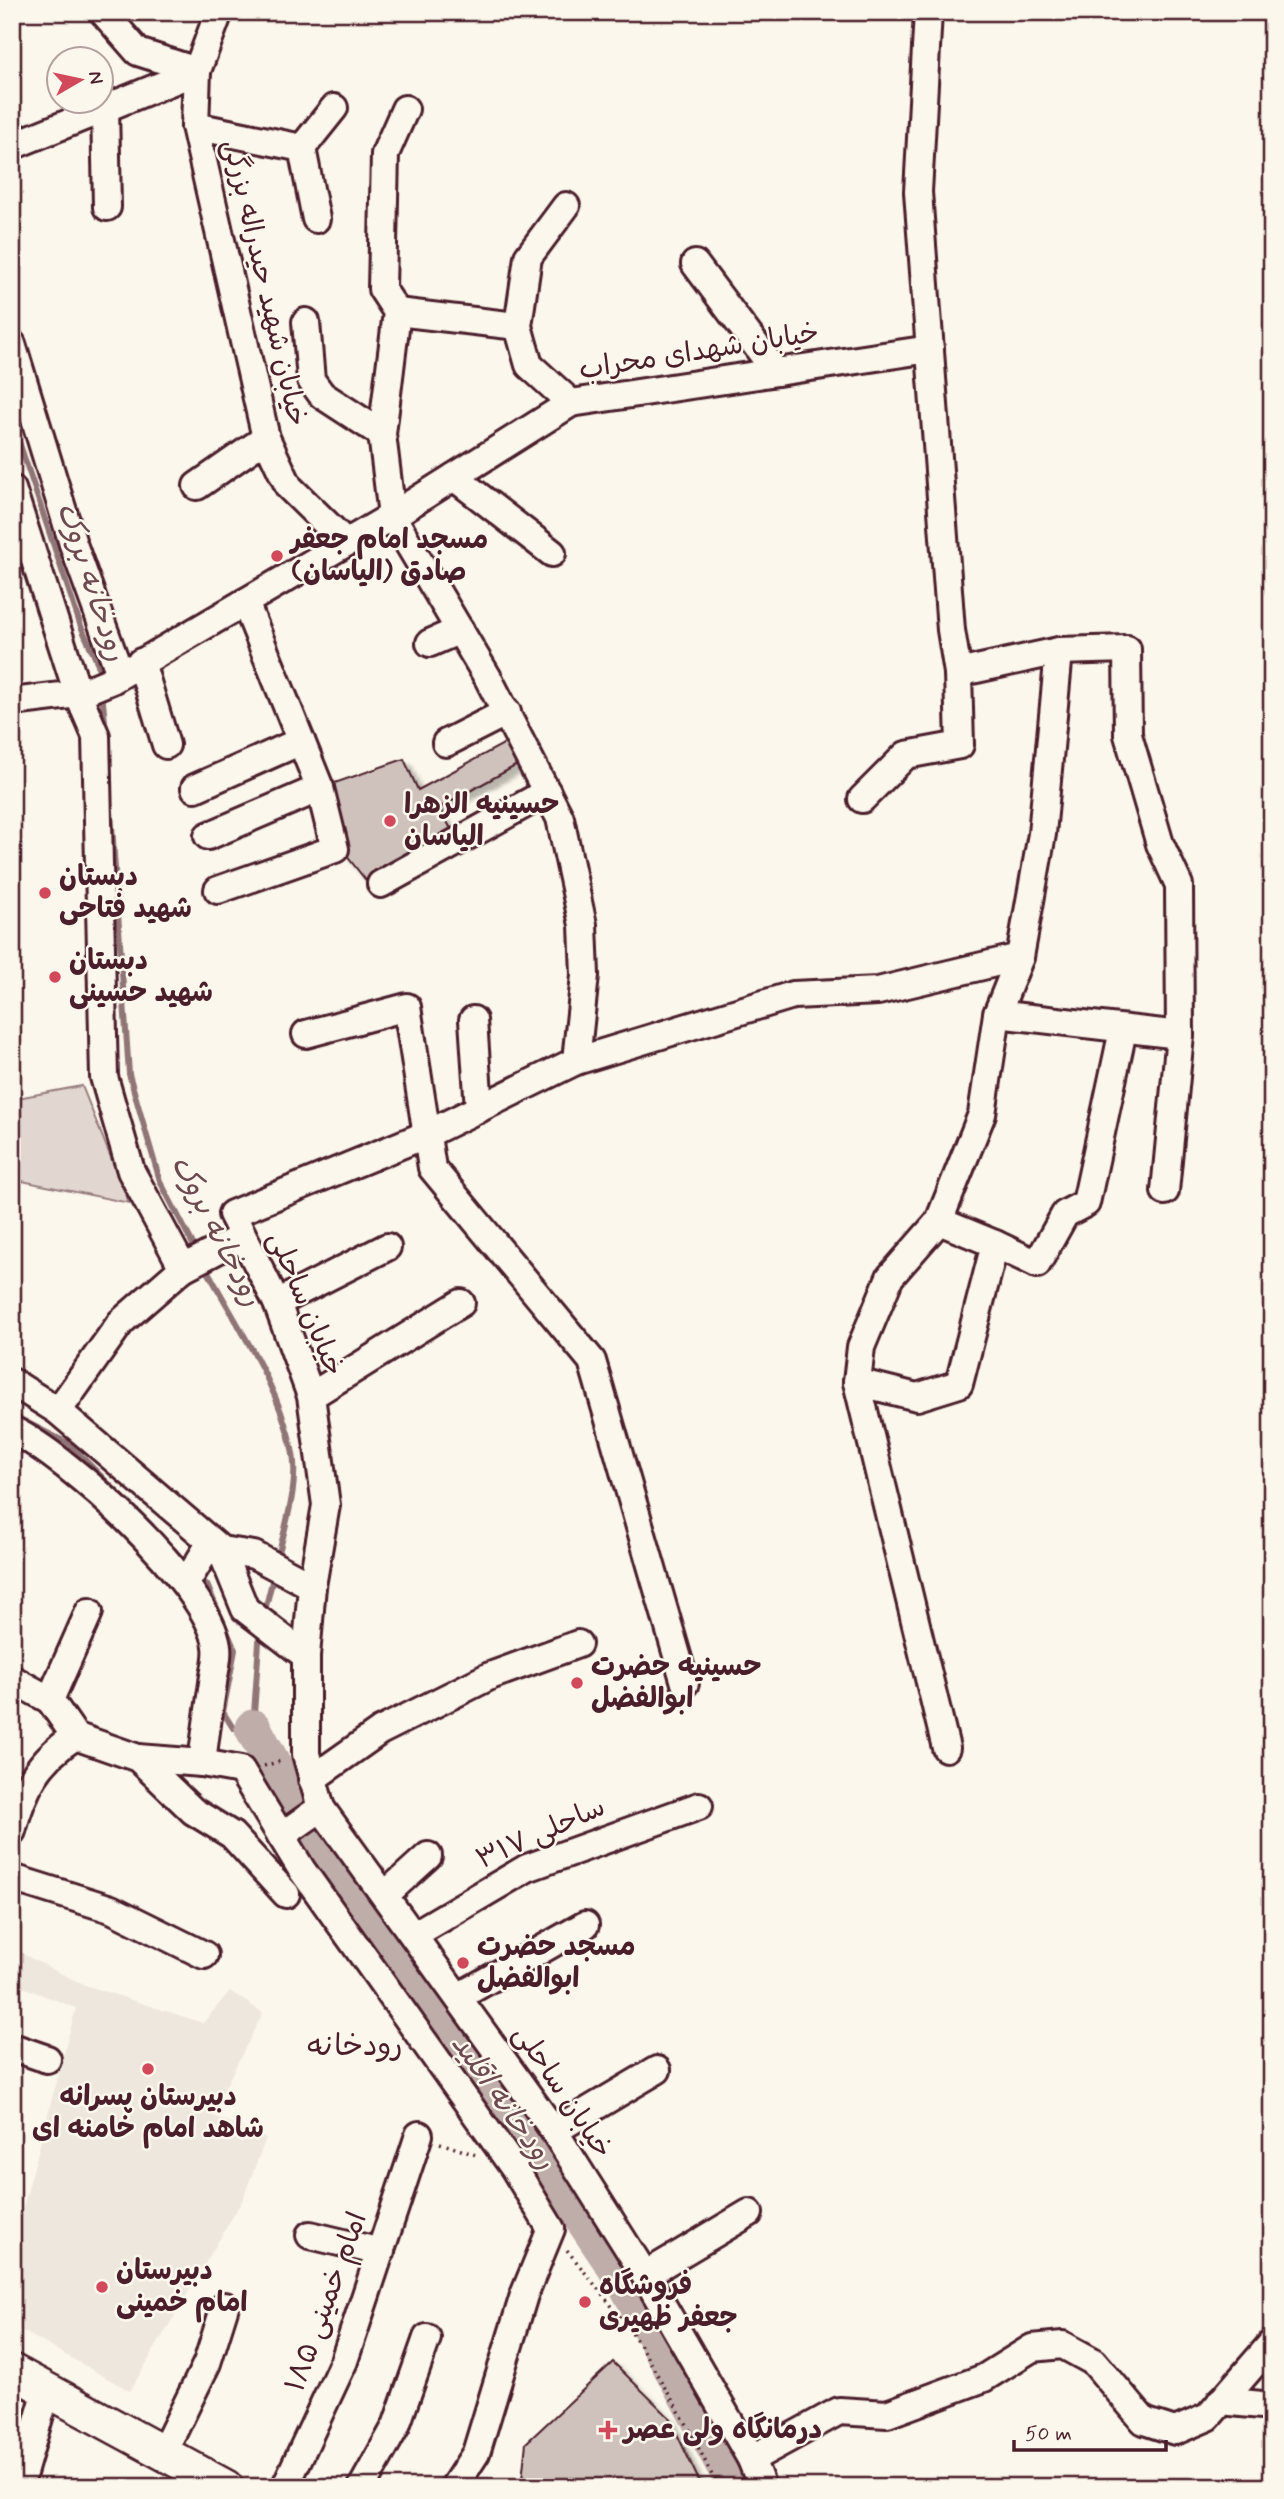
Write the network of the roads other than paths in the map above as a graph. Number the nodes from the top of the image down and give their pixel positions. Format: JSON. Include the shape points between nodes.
{"nodes":[{"id":1,"x":103,"y":12,"type":"edge"},
{"id":2,"x":219,"y":12,"type":"edge"},
{"id":3,"x":928,"y":12,"type":"edge"},
{"id":4,"x":197,"y":71,"type":"junction"},
{"id":5,"x":116,"y":102,"type":"edge"},
{"id":6,"x":334,"y":108,"type":"dead end"},
{"id":7,"x":404,"y":110,"type":"dead end"},
{"id":8,"x":82,"y":116,"type":"edge"},
{"id":9,"x":105,"y":116,"type":"edge"},
{"id":10,"x":195,"y":126,"type":"junction"},
{"id":11,"x":12,"y":146,"type":"edge"},
{"id":12,"x":302,"y":148,"type":"junction"},
{"id":13,"x":566,"y":206,"type":"dead end"},
{"id":14,"x":107,"y":207,"type":"dead end"},
{"id":15,"x":316,"y":219,"type":"dead end"},
{"id":16,"x":695,"y":264,"type":"dead end"},
{"id":17,"x":397,"y":312,"type":"junction"},
{"id":18,"x":306,"y":322,"type":"dead end"},
{"id":19,"x":518,"y":326,"type":"junction"},
{"id":20,"x":12,"y":344,"type":"edge"},
{"id":21,"x":930,"y":349,"type":"junction"},
{"id":22,"x":776,"y":372,"type":"junction"},
{"id":23,"x":571,"y":403,"type":"junction"},
{"id":24,"x":382,"y":434,"type":"junction"},
{"id":25,"x":266,"y":438,"type":"junction"},
{"id":26,"x":454,"y":477,"type":"junction"},
{"id":27,"x":197,"y":485,"type":"dead end"},
{"id":28,"x":12,"y":489,"type":"edge"},
{"id":29,"x":393,"y":516,"type":"junction"},
{"id":30,"x":18,"y":527,"type":"edge"},
{"id":31,"x":346,"y":543,"type":"junction"},
{"id":32,"x":552,"y":553,"type":"dead end"},
{"id":33,"x":245,"y":602,"type":"junction"},
{"id":34,"x":460,"y":630,"type":"junction"},
{"id":35,"x":430,"y":643,"type":"dead end"},
{"id":36,"x":1059,"y":650,"type":"junction"},
{"id":37,"x":124,"y":672,"type":"junction"},
{"id":38,"x":958,"y":673,"type":"junction"},
{"id":39,"x":81,"y":693,"type":"junction"},
{"id":40,"x":12,"y":702,"type":"edge"},
{"id":41,"x":507,"y":712,"type":"junction"},
{"id":42,"x":301,"y":741,"type":"junction"},
{"id":43,"x":446,"y":743,"type":"dead end"},
{"id":44,"x":166,"y":746,"type":"dead end"},
{"id":45,"x":195,"y":788,"type":"dead end"},
{"id":46,"x":320,"y":788,"type":"junction"},
{"id":47,"x":547,"y":792,"type":"junction"},
{"id":48,"x":862,"y":799,"type":"dead end"},
{"id":49,"x":208,"y":836,"type":"dead end"},
{"id":50,"x":381,"y":884,"type":"dead end"},
{"id":51,"x":218,"y":890,"type":"dead end"},
{"id":52,"x":1020,"y":957,"type":"junction"},
{"id":53,"x":997,"y":1014,"type":"junction"},
{"id":54,"x":473,"y":1020,"type":"dead end"},
{"id":55,"x":1124,"y":1030,"type":"junction"},
{"id":56,"x":306,"y":1034,"type":"dead end"},
{"id":57,"x":1180,"y":1035,"type":"junction"},
{"id":58,"x":576,"y":1061,"type":"junction"},
{"id":59,"x":479,"y":1110,"type":"junction"},
{"id":60,"x":425,"y":1135,"type":"junction"},
{"id":61,"x":1165,"y":1191,"type":"dead end"},
{"id":62,"x":939,"y":1221,"type":"junction"},
{"id":63,"x":237,"y":1225,"type":"junction"},
{"id":64,"x":995,"y":1244,"type":"junction"},
{"id":65,"x":387,"y":1247,"type":"dead end"},
{"id":66,"x":183,"y":1268,"type":"junction"},
{"id":67,"x":277,"y":1303,"type":"junction"},
{"id":68,"x":461,"y":1303,"type":"dead end"},
{"id":69,"x":12,"y":1382,"type":"edge"},
{"id":70,"x":857,"y":1382,"type":"junction"},
{"id":71,"x":311,"y":1396,"type":"junction"},
{"id":72,"x":58,"y":1411,"type":"junction"},
{"id":73,"x":12,"y":1430,"type":"edge"},
{"id":74,"x":98,"y":1470,"type":"junction"},
{"id":75,"x":216,"y":1546,"type":"junction"},
{"id":76,"x":303,"y":1581,"type":"junction"},
{"id":77,"x":186,"y":1583,"type":"junction"},
{"id":78,"x":89,"y":1612,"type":"dead end"},
{"id":79,"x":578,"y":1644,"type":"dead end"},
{"id":80,"x":306,"y":1656,"type":"junction"},
{"id":81,"x":12,"y":1679,"type":"edge"},
{"id":82,"x":685,"y":1683,"type":"dead end"},
{"id":83,"x":50,"y":1700,"type":"junction"},
{"id":84,"x":75,"y":1736,"type":"junction"},
{"id":85,"x":946,"y":1748,"type":"dead end"},
{"id":86,"x":138,"y":1758,"type":"junction"},
{"id":87,"x":202,"y":1763,"type":"junction"},
{"id":88,"x":312,"y":1779,"type":"junction"},
{"id":89,"x":699,"y":1806,"type":"dead end"},
{"id":90,"x":314,"y":1812,"type":"junction"},
{"id":91,"x":12,"y":1831,"type":"edge"},
{"id":92,"x":284,"y":1833,"type":"junction"},
{"id":93,"x":428,"y":1856,"type":"dead end"},
{"id":94,"x":12,"y":1878,"type":"edge"},
{"id":95,"x":286,"y":1894,"type":"dead end"},
{"id":96,"x":385,"y":1895,"type":"junction"},
{"id":97,"x":585,"y":1925,"type":"dead end"},
{"id":98,"x":415,"y":1934,"type":"junction"},
{"id":99,"x":204,"y":1955,"type":"dead end"},
{"id":100,"x":458,"y":1997,"type":"junction"},
{"id":101,"x":12,"y":2047,"type":"edge"},
{"id":102,"x":47,"y":2059,"type":"dead end"},
{"id":103,"x":657,"y":2070,"type":"dead end"},
{"id":104,"x":554,"y":2131,"type":"junction"},
{"id":105,"x":419,"y":2136,"type":"road end"},
{"id":106,"x":749,"y":2213,"type":"dead end"},
{"id":107,"x":310,"y":2235,"type":"dead end"},
{"id":108,"x":381,"y":2252,"type":"junction"},
{"id":109,"x":645,"y":2275,"type":"junction"},
{"id":110,"x":225,"y":2306,"type":"dead end"},
{"id":111,"x":427,"y":2338,"type":"dead end"},
{"id":112,"x":1272,"y":2343,"type":"edge"},
{"id":113,"x":12,"y":2371,"type":"edge"},
{"id":114,"x":47,"y":2390,"type":"junction"},
{"id":115,"x":1221,"y":2401,"type":"junction"},
{"id":116,"x":1272,"y":2406,"type":"edge"},
{"id":117,"x":163,"y":2453,"type":"junction"},
{"id":118,"x":751,"y":2459,"type":"junction"},
{"id":119,"x":19,"y":2487,"type":"edge"},
{"id":120,"x":226,"y":2487,"type":"edge"},
{"id":121,"x":285,"y":2487,"type":"edge"},
{"id":122,"x":362,"y":2487,"type":"edge"},
{"id":123,"x":454,"y":2487,"type":"edge"},
{"id":124,"x":762,"y":2487,"type":"edge"}],
"edges":[{"from":1,"to":4,"type":"street","via":[[138,52]]},
{"from":2,"to":4,"type":"street","name":"خیابان شهید حیدراله بزرگی"},
{"from":3,"to":21,"type":"street","via":[[918,192]]},
{"from":4,"to":5,"type":"street"},
{"from":4,"to":10,"type":"street","name":"خیابان شهید حیدراله بزرگی"},
{"from":6,"to":12,"type":"street"},
{"from":7,"to":17,"type":"street","via":[[385,154],[382,289]]},
{"from":8,"to":11,"type":"street"},
{"from":9,"to":14,"type":"street"},
{"from":10,"to":12,"type":"street"},
{"from":10,"to":25,"type":"street","name":"خیابان شهید حیدراله بزرگی"},
{"from":12,"to":15,"type":"street"},
{"from":13,"to":19,"type":"street","via":[[528,257]]},
{"from":16,"to":22,"type":"street"},
{"from":17,"to":19,"type":"street"},
{"from":17,"to":24,"type":"street"},
{"from":18,"to":24,"type":"street","via":[[311,380],[322,395]]},
{"from":19,"to":23,"type":"street","via":[[529,365]]},
{"from":20,"to":37,"type":"street","via":[[66,523]]},
{"from":21,"to":22,"type":"street","name":"خیابان شهدای محراب"},
{"from":21,"to":38,"type":"street"},
{"from":22,"to":23,"type":"street","name":"خیابان شهدای محراب"},
{"from":23,"to":26,"type":"street","name":"خیابان شهدای محراب"},
{"from":24,"to":29,"type":"street"},
{"from":25,"to":27,"type":"street"},
{"from":25,"to":31,"type":"street","name":"خیابان شهید حیدراله بزرگی","via":[[289,487]]},
{"from":26,"to":29,"type":"street","name":"خیابان شهدای محراب"},
{"from":26,"to":32,"type":"street"},
{"from":28,"to":30,"type":"street"},
{"from":29,"to":31,"type":"street","name":"خیابان شهدای محراب"},
{"from":29,"to":34,"type":"street"},
{"from":30,"to":39,"type":"street"},
{"from":31,"to":33,"type":"street","name":"خیابان شهدای محراب"},
{"from":33,"to":37,"type":"street","name":"خیابان شهدای محراب"},
{"from":33,"to":42,"type":"street"},
{"from":34,"to":35,"type":"street"},
{"from":34,"to":41,"type":"street"},
{"from":36,"to":38,"type":"street"},
{"from":36,"to":52,"type":"street","via":[[1042,834]]},
{"from":36,"to":57,"type":"street","via":[[1127,649],[1128,735],[1160,844],[1179,885]]},
{"from":37,"to":39,"type":"street","name":"خیابان شهدای محراب"},
{"from":37,"to":44,"type":"street"},
{"from":38,"to":48,"type":"street","via":[[960,745],[906,755]]},
{"from":39,"to":40,"type":"street","name":"خیابان شهدای محراب"},
{"from":39,"to":66,"type":"street","via":[[96,736],[104,1077],[131,1171]]},
{"from":41,"to":43,"type":"street"},
{"from":41,"to":47,"type":"street"},
{"from":42,"to":45,"type":"street"},
{"from":42,"to":46,"type":"street"},
{"from":46,"to":49,"type":"street"},
{"from":46,"to":51,"type":"street","via":[[335,849]]},
{"from":47,"to":50,"type":"street"},
{"from":47,"to":58,"type":"street","via":[[560,818],[583,925],[585,975]]},
{"from":52,"to":53,"type":"street"},
{"from":52,"to":58,"type":"street","via":[[878,991],[793,995]]},
{"from":53,"to":55,"type":"street"},
{"from":53,"to":62,"type":"street","via":[[982,1114]]},
{"from":54,"to":59,"type":"street"},
{"from":55,"to":57,"type":"street"},
{"from":55,"to":64,"type":"street","via":[[1086,1203],[1065,1214],[1037,1264]]},
{"from":56,"to":60,"type":"street","via":[[407,1007]]},
{"from":57,"to":61,"type":"street"},
{"from":58,"to":59,"type":"street"},
{"from":59,"to":60,"type":"street"},
{"from":60,"to":63,"type":"street"},
{"from":60,"to":82,"type":"street","via":[[432,1168],[592,1361]]},
{"from":62,"to":64,"type":"street"},
{"from":62,"to":70,"type":"street","via":[[890,1277],[861,1347]]},
{"from":63,"to":66,"type":"street"},
{"from":63,"to":67,"type":"street","name":"خیابان ساحلی"},
{"from":64,"to":70,"type":"street","via":[[959,1384],[917,1397]]},
{"from":65,"to":67,"type":"street"},
{"from":66,"to":72,"type":"street","via":[[121,1322]]},
{"from":67,"to":71,"type":"street","name":"خیابان ساحلی"},
{"from":68,"to":71,"type":"street"},
{"from":69,"to":72,"type":"street"},
{"from":70,"to":85,"type":"street"},
{"from":71,"to":76,"type":"street","name":"خیابان ساحلی","via":[[326,1505]]},
{"from":72,"to":74,"type":"street"},
{"from":73,"to":74,"type":"street"},
{"from":74,"to":75,"type":"street"},
{"from":74,"to":77,"type":"street"},
{"from":75,"to":76,"type":"street","via":[[265,1560]]},
{"from":75,"to":77,"type":"street"},
{"from":75,"to":80,"type":"street","via":[[245,1609]]},
{"from":76,"to":80,"type":"street","name":"خیابان ساحلی"},
{"from":77,"to":87,"type":"street","via":[[212,1624],[218,1648]]},
{"from":78,"to":83,"type":"street"},
{"from":79,"to":88,"type":"street","via":[[490,1676],[380,1731]]},
{"from":80,"to":88,"type":"street","name":"خیابان ساحلی","via":[[306,1754]]},
{"from":81,"to":83,"type":"street"},
{"from":83,"to":84,"type":"street"},
{"from":84,"to":86,"type":"street"},
{"from":84,"to":91,"type":"street","via":[[52,1751],[39,1770],[21,1798]]},
{"from":86,"to":87,"type":"street"},
{"from":86,"to":95,"type":"street","via":[[193,1811],[232,1835]]},
{"from":87,"to":92,"type":"street","via":[[242,1770]]},
{"from":88,"to":90,"type":"street","name":"خیابان ساحلی"},
{"from":89,"to":98,"type":"street","name":"ساحلی ۳۱۷","via":[[527,1868]]},
{"from":90,"to":92,"type":"street"},
{"from":90,"to":96,"type":"street","name":"خیابان ساحلی"},
{"from":92,"to":123,"type":"street","via":[[302,1870],[514,2168],[551,2229],[524,2295],[476,2453]]},
{"from":93,"to":96,"type":"street"},
{"from":94,"to":99,"type":"street","via":[[111,1909]]},
{"from":96,"to":98,"type":"street","name":"خیابان ساحلی"},
{"from":97,"to":100,"type":"street"},
{"from":98,"to":100,"type":"street","name":"خیابان ساحلی"},
{"from":100,"to":104,"type":"street","name":"خیابان ساحلی"},
{"from":101,"to":102,"type":"street"},
{"from":103,"to":104,"type":"street"},
{"from":104,"to":109,"type":"street","name":"خیابان ساحلی"},
{"from":105,"to":108,"type":"street","name":"امام خمینی ۱۸۵"},
{"from":106,"to":109,"type":"street"},
{"from":107,"to":108,"type":"street"},
{"from":108,"to":121,"type":"street","name":"امام خمینی ۱۸۵","via":[[344,2361]]},
{"from":109,"to":118,"type":"street","name":"خیابان ساحلی"},
{"from":110,"to":117,"type":"street","via":[[207,2363]]},
{"from":111,"to":122,"type":"street","via":[[396,2426]]},
{"from":112,"to":115,"type":"street"},
{"from":113,"to":114,"type":"main road"},
{"from":114,"to":117,"type":"main road"},
{"from":114,"to":119,"type":"street"},
{"from":115,"to":116,"type":"street"},
{"from":115,"to":118,"type":"street","via":[[1208,2417],[1175,2431],[1144,2421],[1094,2362],[1063,2345],[1032,2348],[984,2378],[887,2414],[839,2411]]},
{"from":117,"to":120,"type":"main road"},
{"from":118,"to":124,"type":"street","name":"خیابان ساحلی"}]}
